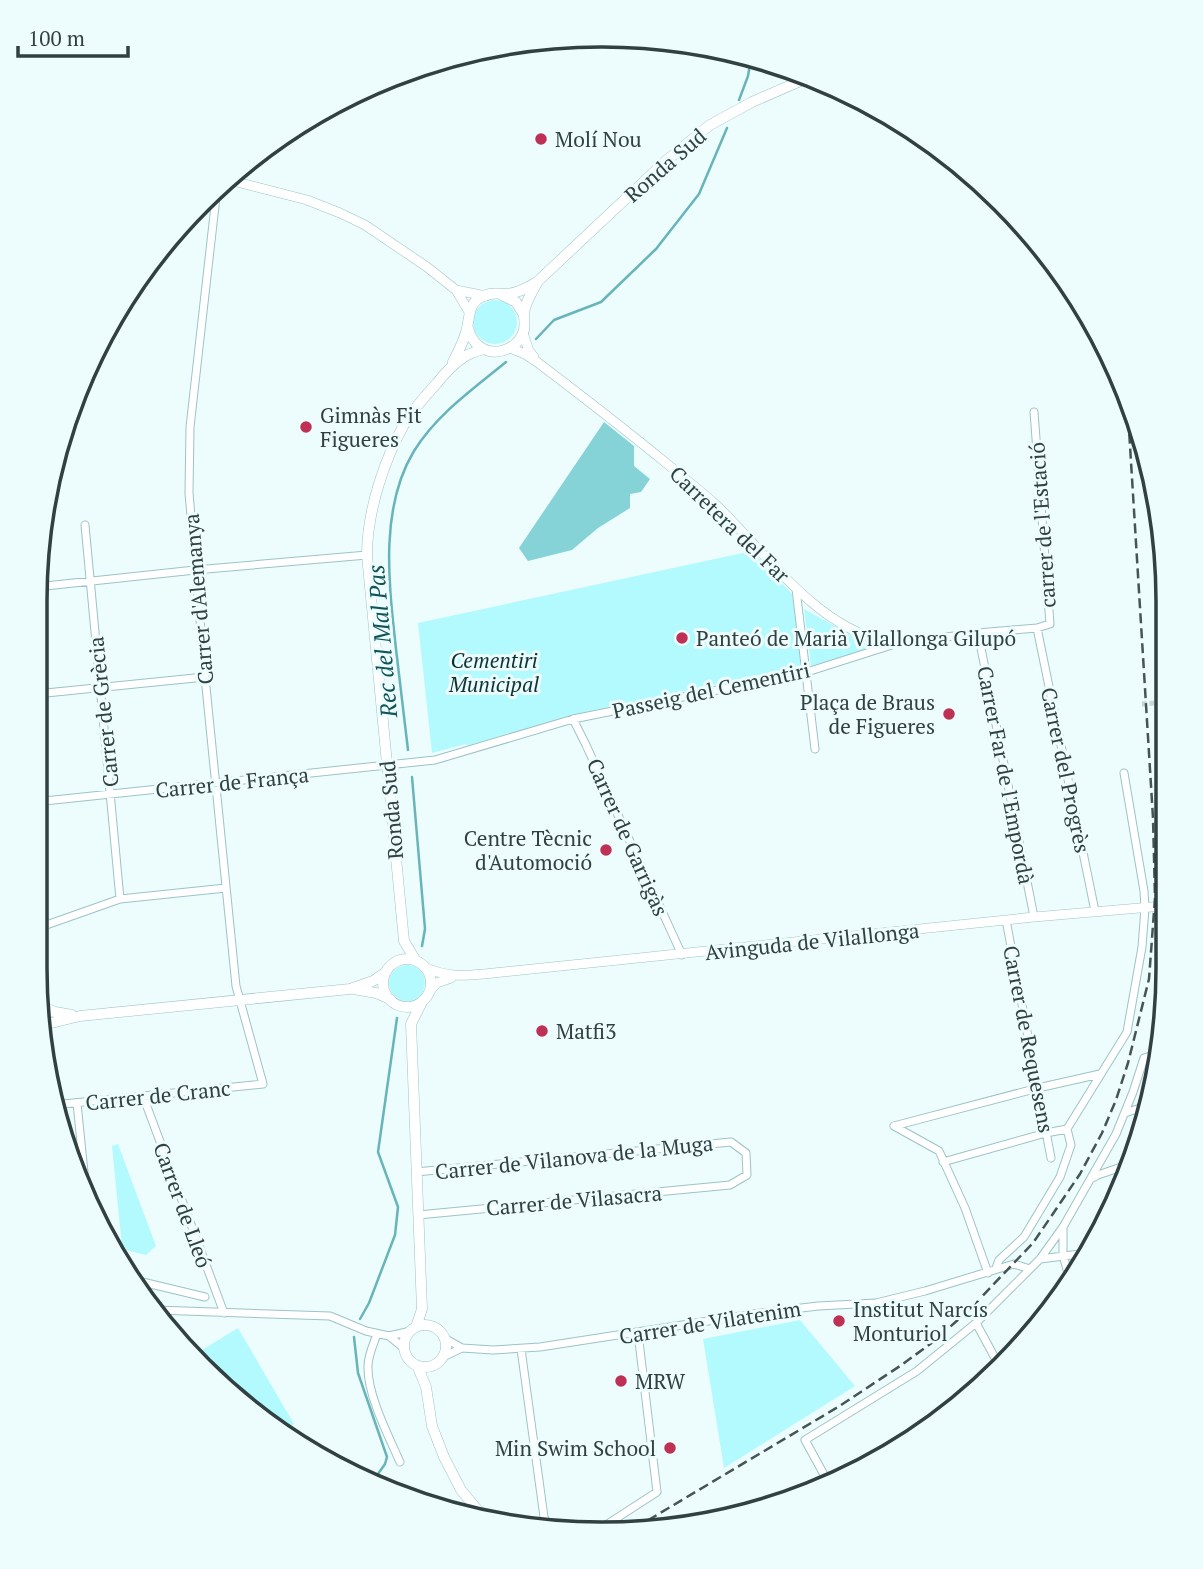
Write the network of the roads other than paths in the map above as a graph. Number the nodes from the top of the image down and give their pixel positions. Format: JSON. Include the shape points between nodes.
{"nodes":[{"id":1,"x":796,"y":83,"type":"edge"},
{"id":2,"x":239,"y":182,"type":"edge"},
{"id":3,"x":215,"y":205,"type":"edge"},
{"id":4,"x":537,"y":282,"type":"junction"},
{"id":5,"x":456,"y":290,"type":"junction"},
{"id":6,"x":502,"y":294,"type":"junction"},
{"id":7,"x":486,"y":296,"type":"junction"},
{"id":8,"x":469,"y":312,"type":"junction"},
{"id":9,"x":524,"y":315,"type":"junction"},
{"id":10,"x":467,"y":328,"type":"junction"},
{"id":11,"x":523,"y":332,"type":"junction"},
{"id":12,"x":510,"y":348,"type":"junction"},
{"id":13,"x":484,"y":349,"type":"junction"},
{"id":14,"x":537,"y":362,"type":"junction"},
{"id":15,"x":450,"y":367,"type":"junction"},
{"id":16,"x":1034,"y":412,"type":"dead end"},
{"id":17,"x":85,"y":525,"type":"dead end"},
{"id":18,"x":367,"y":555,"type":"junction"},
{"id":19,"x":195,"y":570,"type":"junction"},
{"id":20,"x":90,"y":582,"type":"junction"},
{"id":21,"x":47,"y":586,"type":"edge"},
{"id":22,"x":796,"y":588,"type":"junction"},
{"id":23,"x":1037,"y":628,"type":"junction"},
{"id":24,"x":978,"y":633,"type":"junction"},
{"id":25,"x":869,"y":637,"type":"junction"},
{"id":26,"x":898,"y":643,"type":"junction"},
{"id":27,"x":865,"y":654,"type":"junction"},
{"id":28,"x":807,"y":672,"type":"junction"},
{"id":29,"x":205,"y":677,"type":"junction"},
{"id":30,"x":100,"y":688,"type":"junction"},
{"id":31,"x":47,"y":693,"type":"edge"},
{"id":32,"x":573,"y":719,"type":"junction"},
{"id":33,"x":815,"y":749,"type":"dead end"},
{"id":34,"x":387,"y":766,"type":"junction"},
{"id":35,"x":1124,"y":773,"type":"dead end"},
{"id":36,"x":216,"y":783,"type":"junction"},
{"id":37,"x":111,"y":794,"type":"junction"},
{"id":38,"x":47,"y":801,"type":"edge"},
{"id":39,"x":226,"y":888,"type":"junction"},
{"id":40,"x":120,"y":899,"type":"junction"},
{"id":41,"x":1156,"y":907,"type":"edge"},
{"id":42,"x":1145,"y":908,"type":"junction"},
{"id":43,"x":1095,"y":911,"type":"junction"},
{"id":44,"x":1034,"y":917,"type":"junction"},
{"id":45,"x":1006,"y":920,"type":"junction"},
{"id":46,"x":47,"y":925,"type":"edge"},
{"id":47,"x":404,"y":941,"type":"junction"},
{"id":48,"x":681,"y":955,"type":"junction"},
{"id":49,"x":394,"y":963,"type":"junction"},
{"id":50,"x":420,"y":964,"type":"junction"},
{"id":51,"x":386,"y":972,"type":"junction"},
{"id":52,"x":460,"y":976,"type":"junction"},
{"id":53,"x":350,"y":989,"type":"junction"},
{"id":54,"x":429,"y":992,"type":"junction"},
{"id":55,"x":240,"y":1000,"type":"junction"},
{"id":56,"x":394,"y":1002,"type":"junction"},
{"id":57,"x":422,"y":1002,"type":"junction"},
{"id":58,"x":49,"y":1010,"type":"edge"},
{"id":59,"x":80,"y":1016,"type":"junction"},
{"id":60,"x":50,"y":1022,"type":"edge"},
{"id":61,"x":411,"y":1024,"type":"junction"},
{"id":62,"x":1148,"y":1057,"type":"edge"},
{"id":63,"x":1100,"y":1074,"type":"junction"},
{"id":64,"x":263,"y":1084,"type":"joint"},
{"id":65,"x":1038,"y":1088,"type":"junction"},
{"id":66,"x":143,"y":1096,"type":"junction"},
{"id":67,"x":77,"y":1103,"type":"junction"},
{"id":68,"x":64,"y":1104,"type":"edge"},
{"id":69,"x":1138,"y":1108,"type":"edge"},
{"id":70,"x":1125,"y":1113,"type":"junction"},
{"id":71,"x":1067,"y":1129,"type":"junction"},
{"id":72,"x":1046,"y":1133,"type":"junction"},
{"id":73,"x":1051,"y":1158,"type":"dead end"},
{"id":74,"x":943,"y":1162,"type":"junction"},
{"id":75,"x":83,"y":1163,"type":"edge"},
{"id":76,"x":1118,"y":1168,"type":"edge"},
{"id":77,"x":416,"y":1172,"type":"junction"},
{"id":78,"x":1090,"y":1180,"type":"junction"},
{"id":79,"x":730,"y":1185,"type":"joint"},
{"id":80,"x":418,"y":1215,"type":"junction"},
{"id":81,"x":1063,"y":1227,"type":"junction"},
{"id":82,"x":1075,"y":1254,"type":"edge"},
{"id":83,"x":1063,"y":1255,"type":"junction"},
{"id":84,"x":1040,"y":1259,"type":"junction"},
{"id":85,"x":996,"y":1268,"type":"junction"},
{"id":86,"x":1067,"y":1268,"type":"edge"},
{"id":87,"x":1030,"y":1269,"type":"junction"},
{"id":88,"x":988,"y":1273,"type":"junction"},
{"id":89,"x":147,"y":1283,"type":"edge"},
{"id":90,"x":216,"y":1292,"type":"junction"},
{"id":91,"x":205,"y":1297,"type":"junction"},
{"id":92,"x":422,"y":1309,"type":"junction"},
{"id":93,"x":166,"y":1310,"type":"edge"},
{"id":94,"x":205,"y":1312,"type":"junction"},
{"id":95,"x":224,"y":1313,"type":"junction"},
{"id":96,"x":976,"y":1323,"type":"junction"},
{"id":97,"x":432,"y":1326,"type":"junction"},
{"id":98,"x":413,"y":1329,"type":"junction"},
{"id":99,"x":638,"y":1333,"type":"junction"},
{"id":100,"x":377,"y":1334,"type":"junction"},
{"id":101,"x":390,"y":1336,"type":"junction"},
{"id":102,"x":444,"y":1338,"type":"junction"},
{"id":103,"x":462,"y":1348,"type":"junction"},
{"id":104,"x":405,"y":1349,"type":"junction"},
{"id":105,"x":521,"y":1349,"type":"junction"},
{"id":106,"x":443,"y":1357,"type":"junction"},
{"id":107,"x":995,"y":1357,"type":"edge"},
{"id":108,"x":417,"y":1365,"type":"junction"},
{"id":109,"x":434,"y":1365,"type":"junction"},
{"id":110,"x":426,"y":1387,"type":"junction"},
{"id":111,"x":400,"y":1462,"type":"dead end"},
{"id":112,"x":824,"y":1475,"type":"edge"},
{"id":113,"x":475,"y":1507,"type":"edge"},
{"id":114,"x":545,"y":1519,"type":"edge"},
{"id":115,"x":611,"y":1522,"type":"edge"}],
"edges":[{"from":1,"to":4,"type":"main road","name":"Ronda Sud","via":[[710,125]]},
{"from":2,"to":5,"type":"street","via":[[299,197],[350,218],[394,243]]},
{"from":3,"to":19,"type":"street","name":"Carrer d'Alemanya","via":[[189,452]]},
{"from":4,"to":6,"type":"main road","name":"Ronda Sud","via":[[522,291]]},
{"from":4,"to":9,"type":"main road","name":"Ronda Sud"},
{"from":5,"to":7,"type":"street"},
{"from":5,"to":8,"type":"street"},
{"from":6,"to":7,"type":"main road","name":"Ronda Sud"},
{"from":6,"to":9,"type":"main road","via":[[516,302]]},
{"from":7,"to":8,"type":"main road"},
{"from":8,"to":10,"type":"main road","name":"Ronda Sud"},
{"from":9,"to":11,"type":"main road","name":"Ronda Sud"},
{"from":10,"to":13,"type":"main road"},
{"from":10,"to":15,"type":"main road","name":"Ronda Sud"},
{"from":11,"to":12,"type":"main road"},
{"from":11,"to":14,"type":"street","name":"Carretera del Far"},
{"from":12,"to":13,"type":"main road","name":"Ronda Sud"},
{"from":12,"to":14,"type":"street","name":"Carretera del Far"},
{"from":13,"to":15,"type":"main road","name":"Ronda Sud"},
{"from":14,"to":22,"type":"street","name":"Carretera del Far","via":[[715,505]]},
{"from":15,"to":18,"type":"main road","name":"Ronda Sud","via":[[413,411],[394,444],[372,507]]},
{"from":16,"to":23,"type":"street","name":"carrer de l'Estació","via":[[1050,624]]},
{"from":17,"to":20,"type":"street","name":"Carrer de Grècia"},
{"from":18,"to":19,"type":"street"},
{"from":18,"to":34,"type":"main road","name":"Ronda Sud"},
{"from":19,"to":20,"type":"street"},
{"from":19,"to":29,"type":"street","name":"Carrer d'Alemanya"},
{"from":20,"to":21,"type":"street"},
{"from":20,"to":30,"type":"street","name":"Carrer de Grècia"},
{"from":22,"to":25,"type":"street","name":"Carretera del Far","via":[[824,613]]},
{"from":22,"to":28,"type":"street"},
{"from":23,"to":24,"type":"street","name":"Passeig del Cementiri"},
{"from":23,"to":43,"type":"street","name":"Carrer del Progrès"},
{"from":24,"to":26,"type":"street","name":"Passeig del Cementiri"},
{"from":24,"to":44,"type":"street","name":"Carrer Far de l'Empordà"},
{"from":25,"to":26,"type":"street","name":"Carretera del Far"},
{"from":25,"to":27,"type":"street"},
{"from":26,"to":27,"type":"street","name":"Passeig del Cementiri"},
{"from":27,"to":28,"type":"street","name":"Passeig del Cementiri"},
{"from":28,"to":32,"type":"street","name":"Passeig del Cementiri"},
{"from":28,"to":33,"type":"street"},
{"from":29,"to":30,"type":"street"},
{"from":29,"to":36,"type":"street","name":"Carrer d'Alemanya"},
{"from":30,"to":31,"type":"street"},
{"from":30,"to":37,"type":"street","name":"Carrer de Grècia"},
{"from":32,"to":34,"type":"street","name":"Passeig del Cementiri","via":[[435,760]]},
{"from":32,"to":48,"type":"street","name":"Carrer de Garrigàs"},
{"from":34,"to":36,"type":"street","name":"Carrer de França"},
{"from":34,"to":47,"type":"main road","name":"Ronda Sud"},
{"from":35,"to":42,"type":"street"},
{"from":36,"to":37,"type":"street","name":"Carrer de França"},
{"from":36,"to":39,"type":"street","name":"Carrer d'Alemanya"},
{"from":37,"to":38,"type":"street","name":"Carrer de França"},
{"from":37,"to":40,"type":"street","name":"Carrer de Grècia"},
{"from":39,"to":40,"type":"street"},
{"from":39,"to":55,"type":"street","name":"Carrer d'Alemanya"},
{"from":40,"to":46,"type":"street"},
{"from":41,"to":42,"type":"street","name":"Avinguda de Vilallonga"},
{"from":42,"to":43,"type":"street","name":"Avinguda de Vilallonga"},
{"from":42,"to":63,"type":"street","via":[[1127,1032]]},
{"from":43,"to":44,"type":"street","name":"Avinguda de Vilallonga"},
{"from":44,"to":45,"type":"street","name":"Avinguda de Vilallonga"},
{"from":45,"to":48,"type":"street","name":"Avinguda de Vilallonga"},
{"from":45,"to":65,"type":"street","name":"Carrer de Requesens"},
{"from":47,"to":49,"type":"main road","name":"Ronda Sud"},
{"from":47,"to":50,"type":"main road","name":"Ronda Sud"},
{"from":48,"to":52,"type":"street","name":"Avinguda de Vilallonga"},
{"from":49,"to":50,"type":"main road","via":[[406,959]]},
{"from":49,"to":51,"type":"main road"},
{"from":50,"to":52,"type":"street","name":"Avinguda de Vilallonga"},
{"from":50,"to":54,"type":"main road","via":[[431,980]]},
{"from":51,"to":53,"type":"main road"},
{"from":51,"to":56,"type":"main road","via":[[384,990]]},
{"from":52,"to":54,"type":"street","name":"Avinguda de Vilallonga","via":[[437,983]]},
{"from":53,"to":55,"type":"main road"},
{"from":53,"to":56,"type":"main road","via":[[376,993]]},
{"from":54,"to":57,"type":"main road"},
{"from":55,"to":59,"type":"main road"},
{"from":55,"to":64,"type":"street","name":"Carrer d'Alemanya"},
{"from":56,"to":57,"type":"main road","via":[[411,1006]]},
{"from":56,"to":61,"type":"main road"},
{"from":57,"to":61,"type":"main road"},
{"from":58,"to":59,"type":"main road"},
{"from":59,"to":60,"type":"main road"},
{"from":61,"to":77,"type":"main road"},
{"from":62,"to":70,"type":"street"},
{"from":63,"to":65,"type":"street"},
{"from":63,"to":71,"type":"street"},
{"from":64,"to":66,"type":"street","name":"Carrer de Cranc"},
{"from":65,"to":72,"type":"street","name":"Carrer de Requesens"},
{"from":65,"to":74,"type":"street","via":[[894,1126],[939,1151]]},
{"from":66,"to":67,"type":"street","name":"Carrer de Cranc"},
{"from":66,"to":90,"type":"street","name":"Carrer de Lleó"},
{"from":67,"to":68,"type":"street","name":"Carrer de Cranc"},
{"from":67,"to":75,"type":"street"},
{"from":69,"to":70,"type":"street"},
{"from":70,"to":78,"type":"street"},
{"from":71,"to":72,"type":"street"},
{"from":71,"to":85,"type":"street","name":"Carrer de Vilatenim","via":[[1071,1145],[1060,1177],[1024,1237]]},
{"from":72,"to":73,"type":"street","name":"Carrer de Requesens"},
{"from":72,"to":74,"type":"street"},
{"from":74,"to":88,"type":"street"},
{"from":76,"to":78,"type":"street"},
{"from":77,"to":79,"type":"street","name":"Carrer de Vilanova de la Muga","via":[[731,1142],[746,1153],[747,1175]]},
{"from":77,"to":80,"type":"main road"},
{"from":78,"to":81,"type":"street"},
{"from":79,"to":80,"type":"street","name":"Carrer de Vilasacra"},
{"from":80,"to":92,"type":"main road"},
{"from":81,"to":83,"type":"street"},
{"from":81,"to":84,"type":"street"},
{"from":82,"to":83,"type":"street"},
{"from":83,"to":84,"type":"street"},
{"from":83,"to":86,"type":"street"},
{"from":84,"to":87,"type":"street"},
{"from":85,"to":87,"type":"street","via":[[1014,1264]]},
{"from":85,"to":88,"type":"street","name":"Carrer de Vilatenim"},
{"from":87,"to":96,"type":"street"},
{"from":88,"to":99,"type":"street","name":"Carrer de Vilatenim","via":[[876,1303],[818,1306]]},
{"from":89,"to":91,"type":"street"},
{"from":90,"to":91,"type":"street"},
{"from":90,"to":95,"type":"street","name":"Carrer de Lleó"},
{"from":91,"to":94,"type":"street"},
{"from":92,"to":97,"type":"main road"},
{"from":92,"to":98,"type":"main road"},
{"from":93,"to":94,"type":"street"},
{"from":94,"to":95,"type":"street"},
{"from":95,"to":100,"type":"street","via":[[330,1315]]},
{"from":96,"to":107,"type":"street"},
{"from":96,"to":112,"type":"street","via":[[917,1371],[805,1440]]},
{"from":97,"to":98,"type":"main road"},
{"from":97,"to":102,"type":"main road"},
{"from":98,"to":101,"type":"street"},
{"from":98,"to":104,"type":"main road"},
{"from":99,"to":105,"type":"street","name":"Carrer de Vilatenim"},
{"from":99,"to":115,"type":"street","via":[[657,1492]]},
{"from":100,"to":101,"type":"street"},
{"from":100,"to":111,"type":"street","via":[[368,1363],[370,1384]]},
{"from":101,"to":104,"type":"street"},
{"from":102,"to":103,"type":"street","name":"Carrer de Vilatenim"},
{"from":102,"to":106,"type":"main road"},
{"from":103,"to":105,"type":"street","name":"Carrer de Vilatenim"},
{"from":103,"to":106,"type":"street","name":"Carrer de Vilatenim"},
{"from":104,"to":108,"type":"main road"},
{"from":105,"to":114,"type":"street"},
{"from":106,"to":109,"type":"main road"},
{"from":108,"to":109,"type":"main road"},
{"from":108,"to":110,"type":"main road"},
{"from":109,"to":110,"type":"main road"},
{"from":110,"to":113,"type":"main road","via":[[432,1426],[444,1457]]}]}
